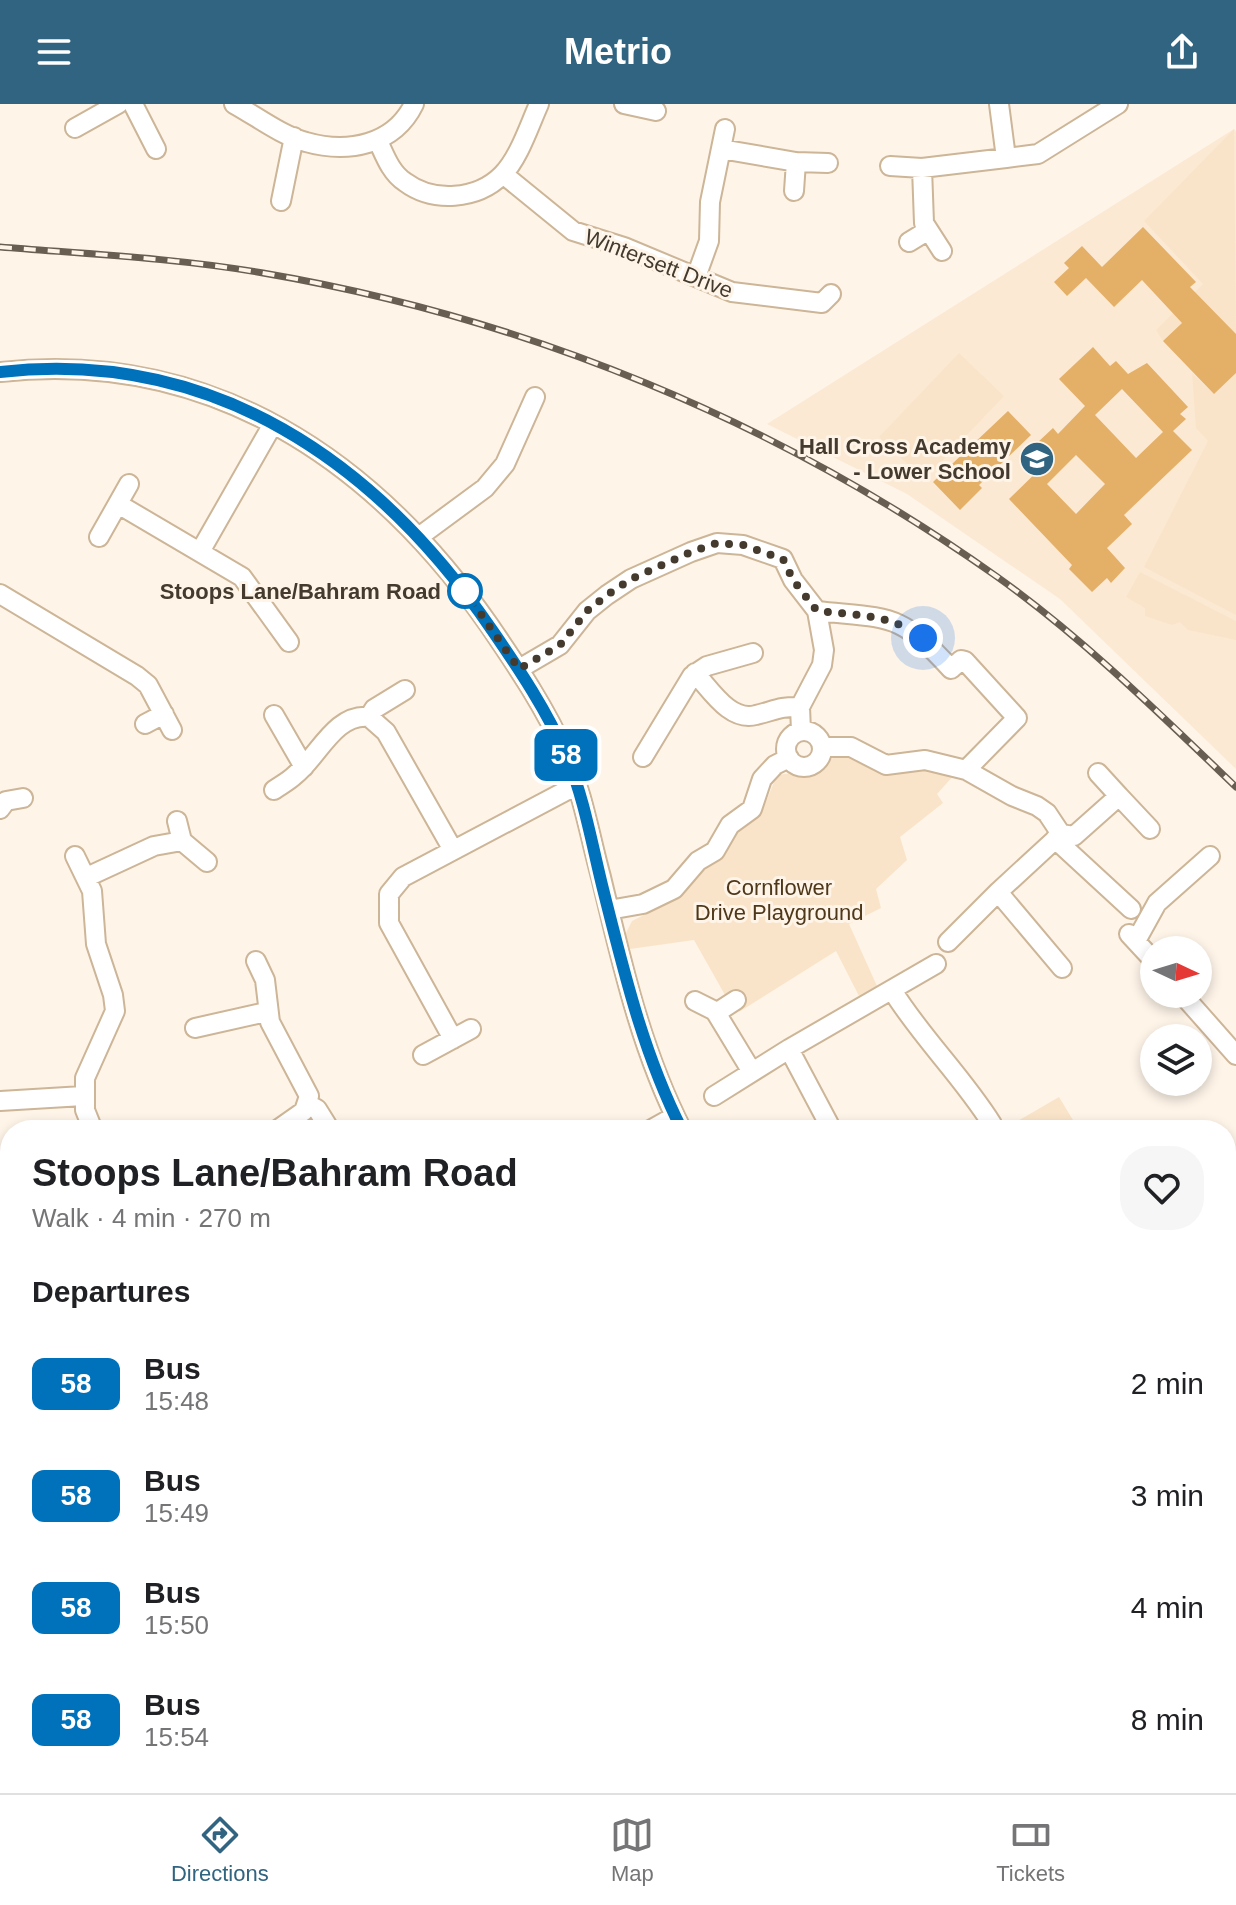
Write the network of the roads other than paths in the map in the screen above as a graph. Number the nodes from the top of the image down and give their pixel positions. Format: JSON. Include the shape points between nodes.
{"nodes":[{"id":1,"x":118,"y":104,"type":"edge"},
{"id":2,"x":133,"y":104,"type":"edge"},
{"id":3,"x":234,"y":104,"type":"edge"},
{"id":4,"x":414,"y":104,"type":"edge"},
{"id":5,"x":539,"y":104,"type":"edge"},
{"id":6,"x":624,"y":104,"type":"edge"},
{"id":7,"x":999,"y":104,"type":"edge"},
{"id":8,"x":1118,"y":104,"type":"edge"},
{"id":9,"x":656,"y":111,"type":"dead end"},
{"id":10,"x":75,"y":128,"type":"dead end"},
{"id":11,"x":725,"y":129,"type":"dead end"},
{"id":12,"x":294,"y":137,"type":"junction"},
{"id":13,"x":378,"y":141,"type":"junction"},
{"id":14,"x":156,"y":149,"type":"dead end"},
{"id":15,"x":721,"y":149,"type":"junction"},
{"id":16,"x":1006,"y":158,"type":"junction"},
{"id":17,"x":796,"y":162,"type":"junction"},
{"id":18,"x":828,"y":163,"type":"dead end"},
{"id":19,"x":890,"y":166,"type":"dead end"},
{"id":20,"x":922,"y":168,"type":"junction"},
{"id":21,"x":503,"y":174,"type":"junction"},
{"id":22,"x":794,"y":191,"type":"dead end"},
{"id":23,"x":281,"y":201,"type":"dead end"},
{"id":24,"x":927,"y":231,"type":"junction"},
{"id":25,"x":909,"y":242,"type":"dead end"},
{"id":26,"x":942,"y":251,"type":"dead end"},
{"id":27,"x":696,"y":277,"type":"junction"},
{"id":28,"x":826,"y":322,"type":"dead end"},
{"id":29,"x":0,"y":372,"type":"edge"},
{"id":30,"x":535,"y":397,"type":"dead end"},
{"id":31,"x":273,"y":424,"type":"junction"},
{"id":32,"x":129,"y":484,"type":"dead end"},
{"id":33,"x":118,"y":504,"type":"junction"},
{"id":34,"x":420,"y":536,"type":"junction"},
{"id":35,"x":99,"y":537,"type":"dead end"},
{"id":36,"x":201,"y":550,"type":"junction"},
{"id":37,"x":0,"y":594,"type":"edge"},
{"id":38,"x":817,"y":611,"type":"junction"},
{"id":39,"x":289,"y":642,"type":"dead end"},
{"id":40,"x":753,"y":653,"type":"dead end"},
{"id":41,"x":519,"y":669,"type":"junction"},
{"id":42,"x":695,"y":673,"type":"junction"},
{"id":43,"x":405,"y":690,"type":"dead end"},
{"id":44,"x":800,"y":707,"type":"junction"},
{"id":45,"x":274,"y":715,"type":"dead end"},
{"id":46,"x":369,"y":717,"type":"junction"},
{"id":47,"x":145,"y":724,"type":"dead end"},
{"id":48,"x":801,"y":731,"type":"junction"},
{"id":49,"x":822,"y":747,"type":"junction"},
{"id":50,"x":643,"y":757,"type":"dead end"},
{"id":51,"x":789,"y":758,"type":"junction"},
{"id":52,"x":304,"y":767,"type":"junction"},
{"id":53,"x":966,"y":770,"type":"junction"},
{"id":54,"x":1098,"y":773,"type":"dead end"},
{"id":55,"x":577,"y":785,"type":"junction"},
{"id":56,"x":274,"y":790,"type":"dead end"},
{"id":57,"x":1119,"y":796,"type":"junction"},
{"id":58,"x":177,"y":821,"type":"dead end"},
{"id":59,"x":1150,"y":829,"type":"dead end"},
{"id":60,"x":1058,"y":837,"type":"junction"},
{"id":61,"x":182,"y":841,"type":"junction"},
{"id":62,"x":453,"y":850,"type":"junction"},
{"id":63,"x":75,"y":856,"type":"dead end"},
{"id":64,"x":1210,"y":856,"type":"dead end"},
{"id":65,"x":207,"y":862,"type":"dead end"},
{"id":66,"x":87,"y":877,"type":"junction"},
{"id":67,"x":998,"y":892,"type":"junction"},
{"id":68,"x":1131,"y":909,"type":"dead end"},
{"id":69,"x":609,"y":910,"type":"junction"},
{"id":70,"x":948,"y":942,"type":"dead end"},
{"id":71,"x":1140,"y":945,"type":"edge"},
{"id":72,"x":256,"y":961,"type":"dead end"},
{"id":73,"x":936,"y":964,"type":"dead end"},
{"id":74,"x":1062,"y":968,"type":"dead end"},
{"id":75,"x":892,"y":990,"type":"junction"},
{"id":76,"x":736,"y":1000,"type":"dead end"},
{"id":77,"x":695,"y":1001,"type":"dead end"},
{"id":78,"x":1194,"y":1008,"type":"edge"},
{"id":79,"x":266,"y":1012,"type":"junction"},
{"id":80,"x":716,"y":1013,"type":"junction"},
{"id":81,"x":195,"y":1028,"type":"dead end"},
{"id":82,"x":471,"y":1029,"type":"dead end"},
{"id":83,"x":453,"y":1039,"type":"junction"},
{"id":84,"x":789,"y":1049,"type":"junction"},
{"id":85,"x":423,"y":1055,"type":"dead end"},
{"id":86,"x":1236,"y":1055,"type":"edge"},
{"id":87,"x":752,"y":1072,"type":"junction"},
{"id":88,"x":83,"y":1096,"type":"junction"},
{"id":89,"x":714,"y":1096,"type":"dead end"},
{"id":90,"x":0,"y":1101,"type":"edge"},
{"id":91,"x":308,"y":1104,"type":"junction"},
{"id":92,"x":90,"y":1120,"type":"edge"},
{"id":93,"x":289,"y":1120,"type":"edge"},
{"id":94,"x":324,"y":1120,"type":"edge"},
{"id":95,"x":677,"y":1120,"type":"edge"},
{"id":96,"x":827,"y":1120,"type":"edge"},
{"id":97,"x":989,"y":1120,"type":"edge"}],
"edges":[{"from":1,"to":10,"type":"street"},
{"from":2,"to":14,"type":"street"},
{"from":3,"to":12,"type":"street"},
{"from":4,"to":13,"type":"street","via":[[398,128]]},
{"from":5,"to":21,"type":"street"},
{"from":6,"to":9,"type":"street"},
{"from":7,"to":16,"type":"street"},
{"from":8,"to":16,"type":"street","via":[[1038,154]]},
{"from":11,"to":15,"type":"street"},
{"from":12,"to":13,"type":"street","via":[[349,148]]},
{"from":12,"to":23,"type":"street"},
{"from":13,"to":21,"type":"street","via":[[397,175],[427,193],[467,194]]},
{"from":15,"to":17,"type":"street"},
{"from":15,"to":27,"type":"street","via":[[709,241]]},
{"from":16,"to":20,"type":"street"},
{"from":17,"to":18,"type":"street"},
{"from":17,"to":22,"type":"street"},
{"from":19,"to":20,"type":"street"},
{"from":20,"to":24,"type":"street","via":[[920,203]]},
{"from":21,"to":27,"type":"street","name":"Wintersett Drive","via":[[563,226]]},
{"from":24,"to":25,"type":"street"},
{"from":24,"to":26,"type":"street"},
{"from":27,"to":28,"type":"street","name":"Wintersett Drive","via":[[747,296],[826,299]]},
{"from":29,"to":31,"type":"street","via":[[51,369],[128,375],[185,388]]},
{"from":30,"to":34,"type":"street","via":[[505,464],[485,488]]},
{"from":31,"to":34,"type":"street","via":[[333,459]]},
{"from":31,"to":36,"type":"street"},
{"from":32,"to":33,"type":"street"},
{"from":33,"to":35,"type":"street"},
{"from":33,"to":36,"type":"street"},
{"from":34,"to":41,"type":"street"},
{"from":36,"to":39,"type":"street","via":[[242,577],[283,616]]},
{"from":37,"to":47,"type":"street","via":[[148,685],[168,722]]},
{"from":38,"to":41,"type":"street","via":[[783,559],[743,545],[717,543],[631,579],[587,611],[560,645]]},
{"from":38,"to":44,"type":"street","via":[[822,665]]},
{"from":38,"to":53,"type":"street","via":[[889,618],[923,638],[951,669],[965,661],[1017,718]]},
{"from":40,"to":42,"type":"street"},
{"from":41,"to":55,"type":"street","via":[[566,754]]},
{"from":42,"to":44,"type":"street","via":[[741,716],[778,706]]},
{"from":42,"to":50,"type":"street"},
{"from":43,"to":46,"type":"street"},
{"from":44,"to":48,"type":"street"},
{"from":45,"to":52,"type":"street"},
{"from":46,"to":52,"type":"street","via":[[336,729]]},
{"from":46,"to":62,"type":"street","via":[[386,732]]},
{"from":48,"to":49,"type":"street","via":[[813,733]]},
{"from":48,"to":51,"type":"street","via":[[788,741]]},
{"from":49,"to":51,"type":"street","via":[[810,766]]},
{"from":49,"to":53,"type":"street","via":[[851,747],[886,765],[925,760]]},
{"from":51,"to":69,"type":"street","via":[[768,772],[752,809],[730,825],[715,851],[698,861],[674,889],[643,904]]},
{"from":52,"to":56,"type":"street"},
{"from":53,"to":60,"type":"street","via":[[1047,813]]},
{"from":54,"to":57,"type":"street"},
{"from":55,"to":62,"type":"street"},
{"from":55,"to":69,"type":"street"},
{"from":57,"to":59,"type":"street"},
{"from":57,"to":60,"type":"street","via":[[1074,836]]},
{"from":58,"to":61,"type":"street"},
{"from":60,"to":67,"type":"street"},
{"from":60,"to":68,"type":"street"},
{"from":61,"to":65,"type":"street"},
{"from":61,"to":66,"type":"street","via":[[154,846]]},
{"from":62,"to":83,"type":"street","via":[[394,886],[386,914]]},
{"from":63,"to":66,"type":"street"},
{"from":64,"to":71,"type":"street","via":[[1157,903],[1132,936]]},
{"from":66,"to":88,"type":"street","via":[[96,944],[115,1011],[85,1078]]},
{"from":67,"to":70,"type":"street"},
{"from":67,"to":74,"type":"street"},
{"from":69,"to":95,"type":"street","via":[[652,1067]]},
{"from":72,"to":79,"type":"street","via":[[265,980]]},
{"from":73,"to":75,"type":"street"},
{"from":75,"to":84,"type":"street"},
{"from":75,"to":97,"type":"street"},
{"from":76,"to":80,"type":"street"},
{"from":77,"to":80,"type":"street"},
{"from":78,"to":86,"type":"street"},
{"from":79,"to":81,"type":"street"},
{"from":79,"to":91,"type":"street","via":[[309,1096]]},
{"from":80,"to":87,"type":"street"},
{"from":82,"to":83,"type":"street"},
{"from":83,"to":85,"type":"street"},
{"from":84,"to":87,"type":"street"},
{"from":84,"to":96,"type":"street"},
{"from":87,"to":89,"type":"street"},
{"from":88,"to":90,"type":"street"},
{"from":88,"to":92,"type":"street"},
{"from":91,"to":93,"type":"street"},
{"from":91,"to":94,"type":"street"}]}
